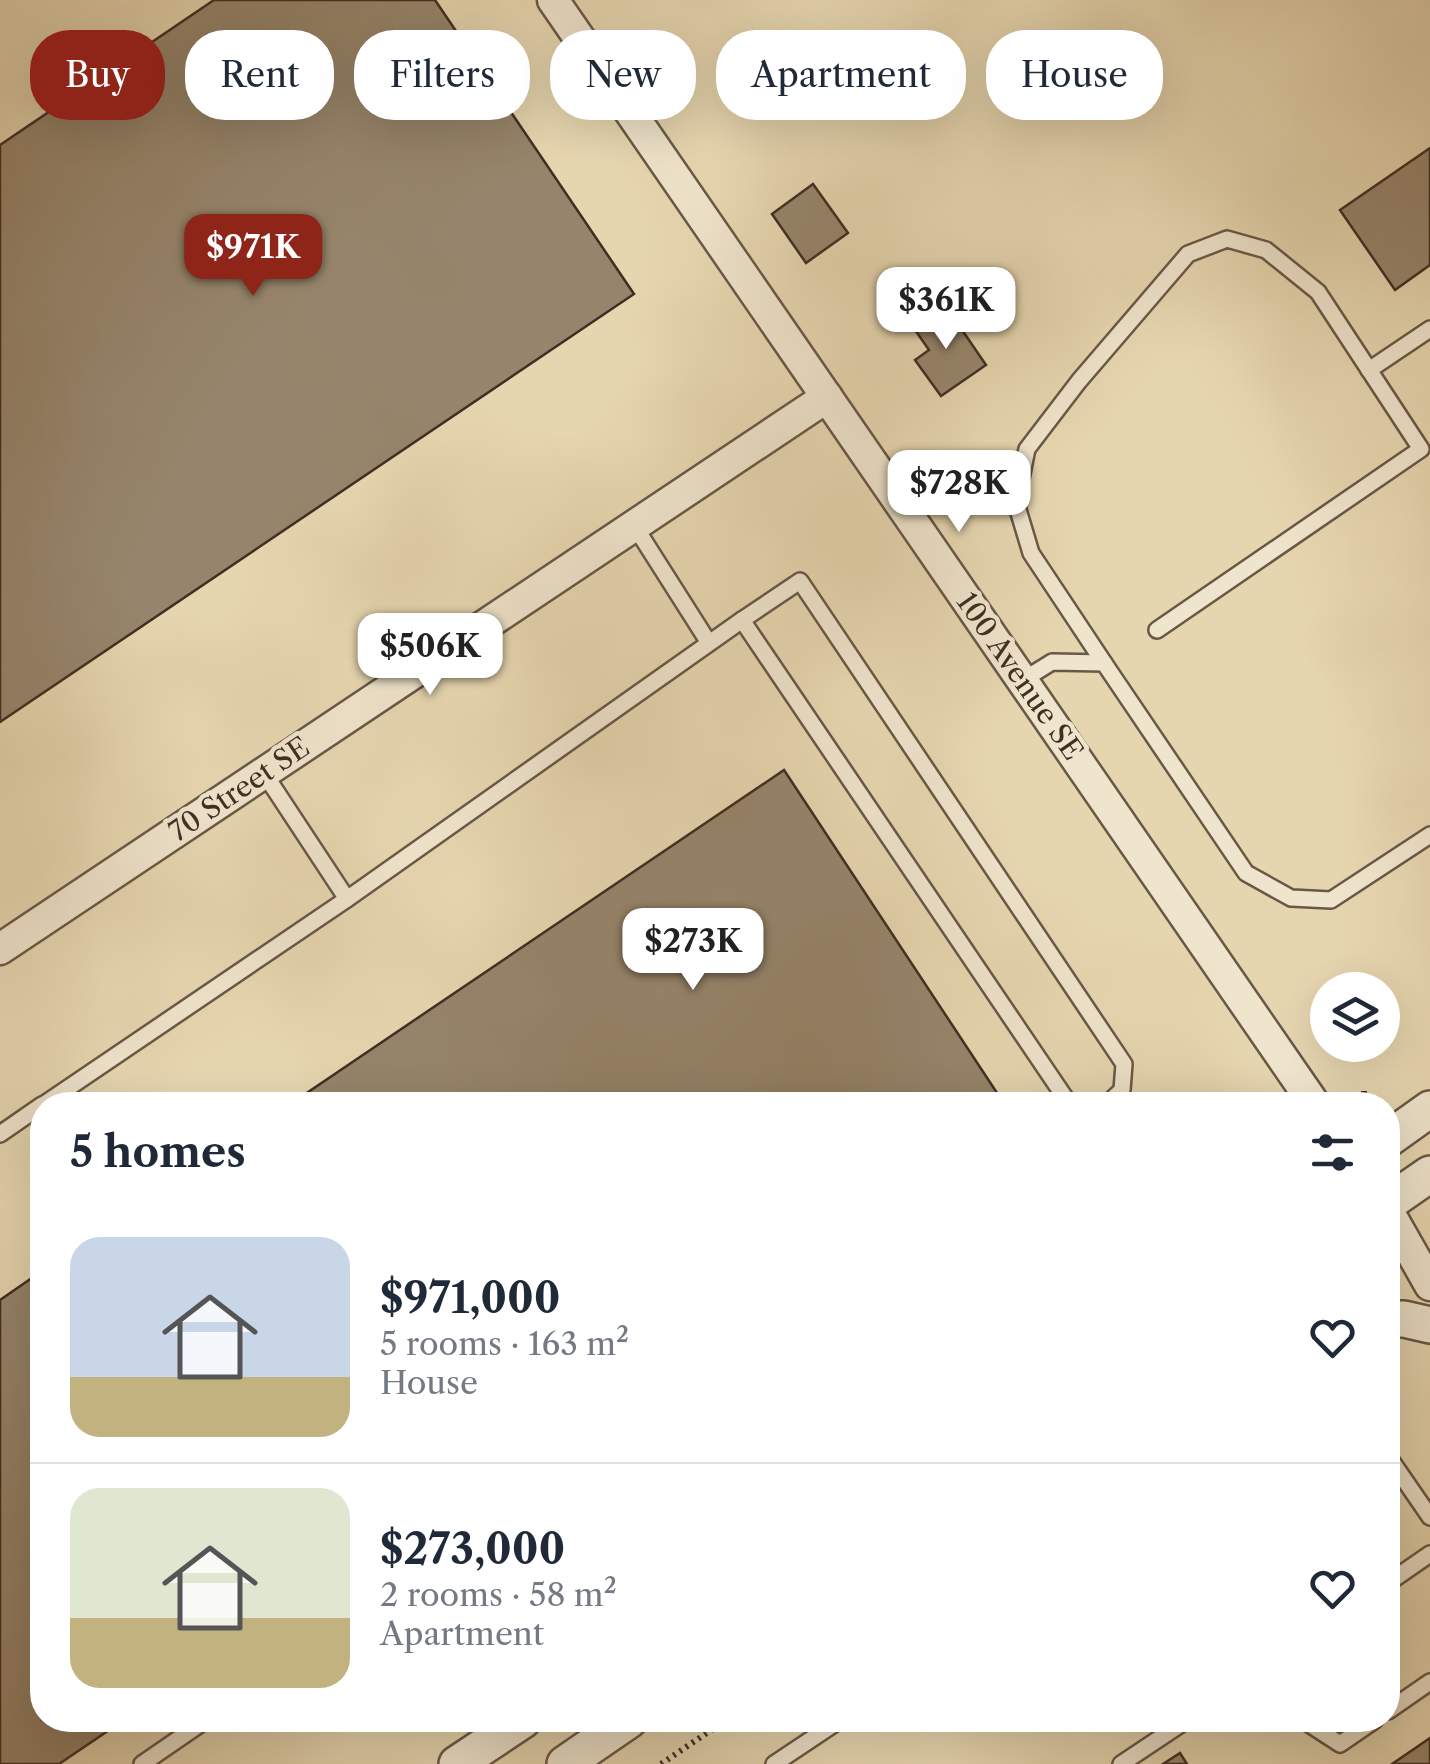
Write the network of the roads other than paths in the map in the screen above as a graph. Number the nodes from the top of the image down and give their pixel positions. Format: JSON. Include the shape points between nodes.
{"nodes":[{"id":1,"x":553,"y":0,"type":"edge"},
{"id":2,"x":1430,"y":329,"type":"edge"},
{"id":3,"x":1369,"y":370,"type":"junction"},
{"id":4,"x":827,"y":397,"type":"junction"},
{"id":5,"x":634,"y":525,"type":"junction"},
{"id":6,"x":742,"y":620,"type":"junction"},
{"id":7,"x":1157,"y":630,"type":"dead end"},
{"id":8,"x":709,"y":643,"type":"junction"},
{"id":9,"x":1104,"y":663,"type":"junction"},
{"id":10,"x":1023,"y":680,"type":"junction"},
{"id":11,"x":264,"y":772,"type":"junction"},
{"id":12,"x":1430,"y":834,"type":"edge"},
{"id":13,"x":347,"y":900,"type":"junction"},
{"id":14,"x":0,"y":948,"type":"edge"},
{"id":15,"x":62,"y":1092,"type":"edge"},
{"id":16,"x":1061,"y":1092,"type":"edge"},
{"id":17,"x":1120,"y":1092,"type":"edge"},
{"id":18,"x":1306,"y":1092,"type":"edge"},
{"id":19,"x":1430,"y":1109,"type":"edge"},
{"id":20,"x":30,"y":1114,"type":"edge"},
{"id":21,"x":1400,"y":1130,"type":"edge"},
{"id":22,"x":0,"y":1134,"type":"edge"},
{"id":23,"x":1430,"y":1174,"type":"edge"},
{"id":24,"x":1400,"y":1195,"type":"edge"},
{"id":25,"x":1400,"y":1232,"type":"edge"},
{"id":26,"x":1430,"y":1285,"type":"edge"},
{"id":27,"x":1400,"y":1319,"type":"edge"},
{"id":28,"x":1430,"y":1324,"type":"edge"},
{"id":29,"x":1400,"y":1473,"type":"edge"},
{"id":30,"x":1430,"y":1517,"type":"edge"},
{"id":31,"x":1430,"y":1554,"type":"edge"},
{"id":32,"x":1400,"y":1575,"type":"edge"},
{"id":33,"x":1430,"y":1682,"type":"edge"},
{"id":34,"x":1400,"y":1703,"type":"edge"},
{"id":35,"x":189,"y":1732,"type":"edge"},
{"id":36,"x":505,"y":1732,"type":"edge"},
{"id":37,"x":614,"y":1732,"type":"edge"},
{"id":38,"x":822,"y":1732,"type":"edge"},
{"id":39,"x":1169,"y":1732,"type":"edge"},
{"id":40,"x":1322,"y":1732,"type":"edge"},
{"id":41,"x":1358,"y":1732,"type":"edge"},
{"id":42,"x":577,"y":1760,"type":"edge"},
{"id":43,"x":142,"y":1764,"type":"edge"},
{"id":44,"x":457,"y":1764,"type":"edge"},
{"id":45,"x":774,"y":1764,"type":"edge"},
{"id":46,"x":1121,"y":1764,"type":"edge"}],
"edges":[{"from":1,"to":4,"type":"street","name":"100 Avenue SE"},
{"from":2,"to":3,"type":"lane"},
{"from":3,"to":7,"type":"lane","via":[[1421,450]]},
{"from":3,"to":9,"type":"lane","via":[[1318,292],[1266,250],[1227,239],[1188,254],[1027,449],[1016,504],[1031,553]]},
{"from":4,"to":5,"type":"street","name":"70 Street SE"},
{"from":4,"to":10,"type":"street","name":"100 Avenue SE"},
{"from":5,"to":8,"type":"lane"},
{"from":5,"to":11,"type":"street","name":"70 Street SE"},
{"from":6,"to":8,"type":"lane"},
{"from":6,"to":16,"type":"lane"},
{"from":6,"to":17,"type":"lane","via":[[800,581],[1124,1064]]},
{"from":8,"to":13,"type":"lane"},
{"from":9,"to":10,"type":"lane","via":[[1052,662]]},
{"from":9,"to":12,"type":"lane","via":[[1246,874],[1291,898],[1332,900]]},
{"from":10,"to":18,"type":"street","name":"100 Avenue SE"},
{"from":11,"to":13,"type":"lane"},
{"from":11,"to":14,"type":"street","name":"70 Street SE"},
{"from":13,"to":15,"type":"lane"},
{"from":19,"to":21,"type":"street"},
{"from":20,"to":22,"type":"lane"},
{"from":23,"to":24,"type":"street"},
{"from":25,"to":26,"type":"street"},
{"from":27,"to":28,"type":"street"},
{"from":29,"to":30,"type":"lane"},
{"from":31,"to":32,"type":"lane"},
{"from":33,"to":34,"type":"lane"},
{"from":35,"to":43,"type":"lane"},
{"from":36,"to":44,"type":"street"},
{"from":37,"to":42,"type":"street"},
{"from":38,"to":45,"type":"lane"},
{"from":39,"to":46,"type":"lane"},
{"from":40,"to":41,"type":"lane","via":[[1340,1744]]}]}
